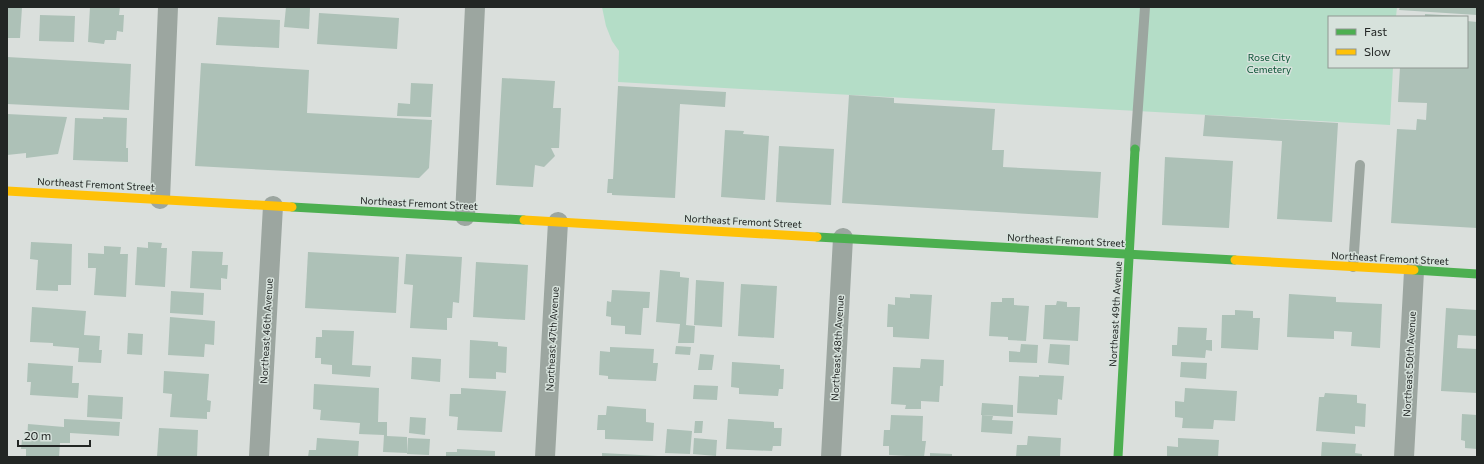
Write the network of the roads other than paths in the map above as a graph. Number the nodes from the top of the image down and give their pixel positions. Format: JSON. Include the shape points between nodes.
{"nodes":[{"id":1,"x":168,"y":7,"type":"edge"},
{"id":2,"x":475,"y":7,"type":"edge"},
{"id":3,"x":1145,"y":7,"type":"edge"},
{"id":4,"x":1134,"y":149,"type":"joint"},
{"id":5,"x":1360,"y":165,"type":"dead end"},
{"id":6,"x":7,"y":191,"type":"edge"},
{"id":7,"x":160,"y":199,"type":"junction"},
{"id":8,"x":273,"y":206,"type":"junction"},
{"id":9,"x":465,"y":216,"type":"junction"},
{"id":10,"x":558,"y":222,"type":"junction"},
{"id":11,"x":843,"y":238,"type":"junction"},
{"id":12,"x":1129,"y":254,"type":"junction"},
{"id":13,"x":1353,"y":267,"type":"junction"},
{"id":14,"x":1414,"y":271,"type":"junction"},
{"id":15,"x":1477,"y":274,"type":"edge"},
{"id":16,"x":259,"y":457,"type":"edge"},
{"id":17,"x":545,"y":457,"type":"edge"},
{"id":18,"x":831,"y":457,"type":"edge"},
{"id":19,"x":1118,"y":457,"type":"edge"},
{"id":20,"x":1404,"y":457,"type":"edge"}],
"edges":[{"from":1,"to":7,"type":"street"},
{"from":2,"to":9,"type":"street"},
{"from":3,"to":4,"type":"lane"},
{"from":4,"to":12,"type":"main road","name":"Northeast 49th Avenue"},
{"from":5,"to":13,"type":"lane"},
{"from":6,"to":7,"type":"main road","name":"Northeast Fremont Street"},
{"from":7,"to":8,"type":"main road","name":"Northeast Fremont Street"},
{"from":8,"to":9,"type":"main road","name":"Northeast Fremont Street"},
{"from":8,"to":16,"type":"street","name":"Northeast 46th Avenue"},
{"from":9,"to":10,"type":"main road","name":"Northeast Fremont Street"},
{"from":10,"to":11,"type":"main road","name":"Northeast Fremont Street"},
{"from":10,"to":17,"type":"street","name":"Northeast 47th Avenue"},
{"from":11,"to":12,"type":"main road","name":"Northeast Fremont Street"},
{"from":11,"to":18,"type":"street","name":"Northeast 48th Avenue"},
{"from":12,"to":13,"type":"main road","name":"Northeast Fremont Street"},
{"from":12,"to":19,"type":"main road","name":"Northeast 49th Avenue"},
{"from":13,"to":14,"type":"main road","name":"Northeast Fremont Street"},
{"from":14,"to":15,"type":"main road","name":"Northeast Fremont Street"},
{"from":14,"to":20,"type":"street","name":"Northeast 50th Avenue"}]}
